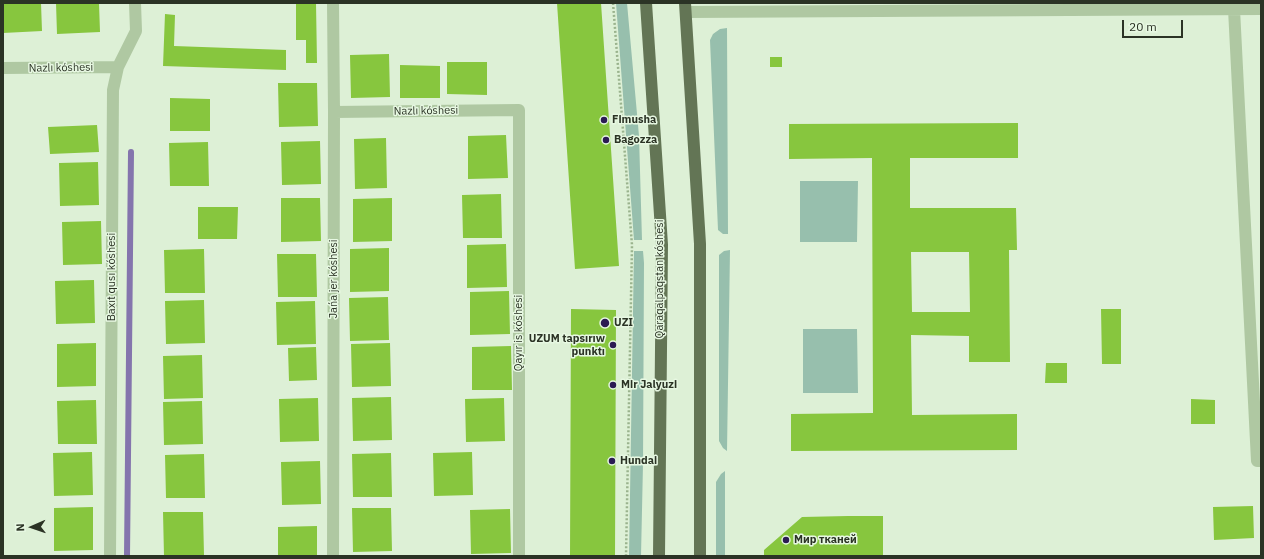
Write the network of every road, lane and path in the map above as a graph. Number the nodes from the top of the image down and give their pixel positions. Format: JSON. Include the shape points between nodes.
{"nodes":[{"id":1,"x":135,"y":3,"type":"edge"},
{"id":2,"x":333,"y":3,"type":"edge"},
{"id":3,"x":613,"y":3,"type":"edge"},
{"id":4,"x":646,"y":3,"type":"edge"},
{"id":5,"x":686,"y":8,"type":"edge"},
{"id":6,"x":1234,"y":9,"type":"junction"},
{"id":7,"x":1261,"y":9,"type":"edge"},
{"id":8,"x":118,"y":67,"type":"junction"},
{"id":9,"x":3,"y":68,"type":"edge"},
{"id":10,"x":519,"y":110,"type":"joint"},
{"id":11,"x":334,"y":112,"type":"junction"},
{"id":12,"x":1259,"y":461,"type":"edge"},
{"id":13,"x":110,"y":556,"type":"edge"},
{"id":14,"x":333,"y":556,"type":"edge"},
{"id":15,"x":519,"y":556,"type":"edge"},
{"id":16,"x":626,"y":556,"type":"edge"},
{"id":17,"x":659,"y":556,"type":"edge"},
{"id":18,"x":700,"y":556,"type":"edge"}],
"edges":[{"from":1,"to":8,"type":"street","name":"Baxıt qusı kóshesi","via":[[136,31]]},
{"from":2,"to":11,"type":"street","name":"Jańa jer kóshesi"},
{"from":3,"to":16,"type":"path","via":[[632,245]]},
{"from":4,"to":17,"type":"main road","name":"Qaraqalpaqstan kóshesi","via":[[662,245]]},
{"from":5,"to":6,"type":"street"},
{"from":5,"to":18,"type":"main road","via":[[700,244]]},
{"from":6,"to":7,"type":"street"},
{"from":6,"to":12,"type":"street"},
{"from":8,"to":9,"type":"street","name":"Nazlı kóshesi"},
{"from":8,"to":13,"type":"street","name":"Baxıt qusı kóshesi","via":[[113,90]]},
{"from":10,"to":11,"type":"street","name":"Nazlı kóshesi"},
{"from":10,"to":15,"type":"street","name":"Qayır is kóshesi"},
{"from":11,"to":14,"type":"street","name":"Jańa jer kóshesi"}]}
